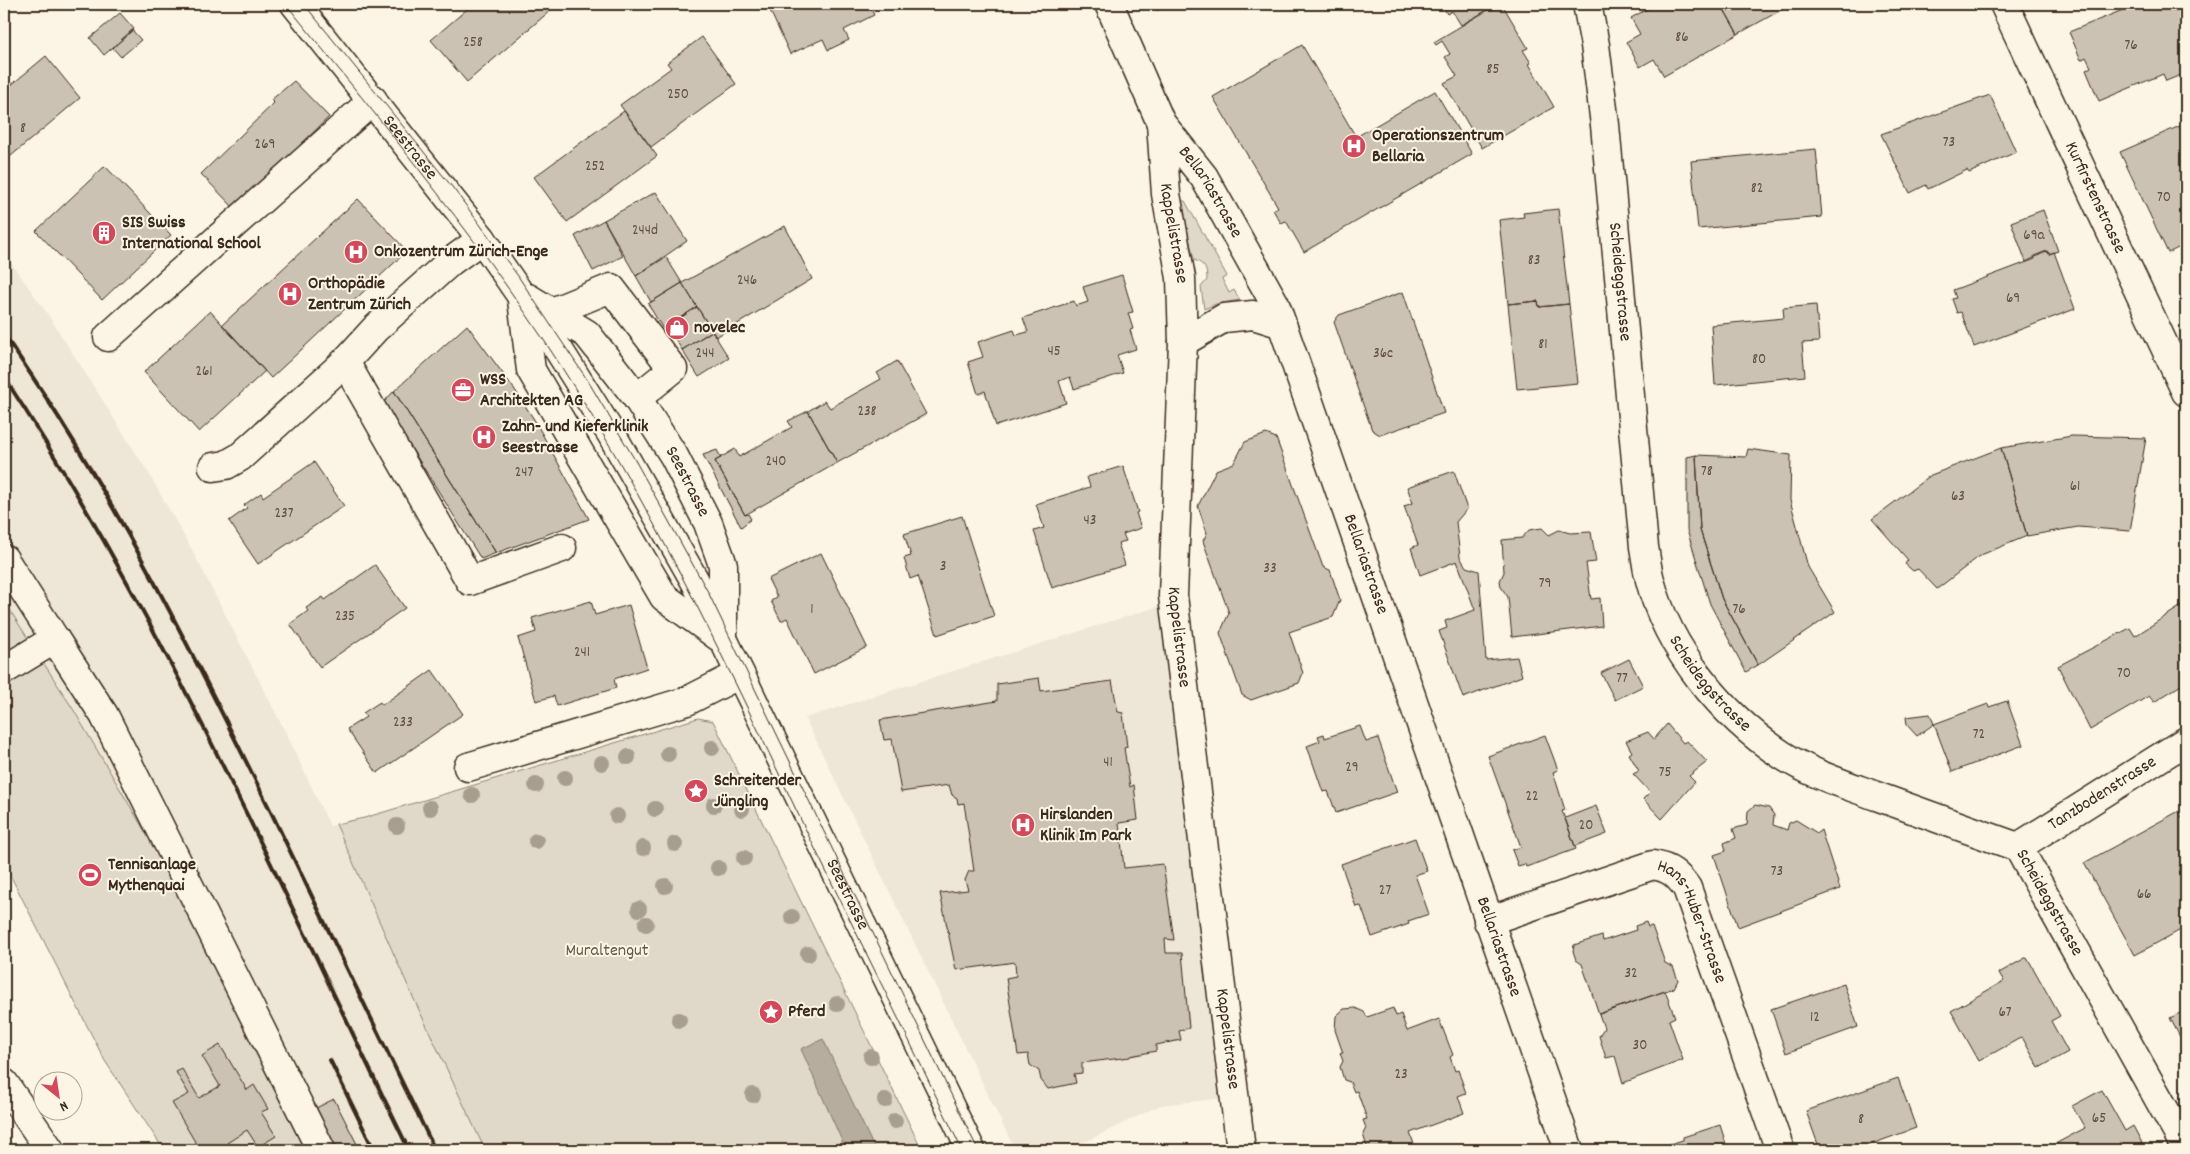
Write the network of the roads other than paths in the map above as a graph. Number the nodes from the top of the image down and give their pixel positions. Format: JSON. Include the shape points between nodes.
{"nodes":[{"id":1,"x":295,"y":4,"type":"edge"},
{"id":2,"x":1109,"y":4,"type":"edge"},
{"id":3,"x":1587,"y":4,"type":"edge"},
{"id":4,"x":2004,"y":4,"type":"edge"},
{"id":5,"x":373,"y":100,"type":"junction"},
{"id":6,"x":1161,"y":123,"type":"junction"},
{"id":7,"x":482,"y":239,"type":"junction"},
{"id":8,"x":521,"y":294,"type":"junction"},
{"id":9,"x":552,"y":312,"type":"junction"},
{"id":10,"x":1282,"y":324,"type":"junction"},
{"id":11,"x":108,"y":337,"type":"dead end"},
{"id":12,"x":1184,"y":342,"type":"junction"},
{"id":13,"x":344,"y":362,"type":"junction"},
{"id":14,"x":2186,"y":392,"type":"edge"},
{"id":15,"x":637,"y":398,"type":"junction"},
{"id":16,"x":213,"y":467,"type":"dead end"},
{"id":17,"x":562,"y":548,"type":"dead end"},
{"id":18,"x":4,"y":559,"type":"edge"},
{"id":19,"x":56,"y":639,"type":"junction"},
{"id":20,"x":723,"y":640,"type":"junction"},
{"id":21,"x":4,"y":670,"type":"edge"},
{"id":22,"x":740,"y":674,"type":"junction"},
{"id":23,"x":2186,"y":740,"type":"edge"},
{"id":24,"x":468,"y":767,"type":"dead end"},
{"id":25,"x":2018,"y":847,"type":"junction"},
{"id":26,"x":1488,"y":920,"type":"junction"},
{"id":27,"x":4,"y":1083,"type":"edge"},
{"id":28,"x":2186,"y":1148,"type":"edge"},
{"id":29,"x":50,"y":1150,"type":"edge"},
{"id":30,"x":321,"y":1150,"type":"edge"},
{"id":31,"x":971,"y":1150,"type":"edge"},
{"id":32,"x":1241,"y":1150,"type":"edge"},
{"id":33,"x":1569,"y":1150,"type":"edge"},
{"id":34,"x":1780,"y":1150,"type":"edge"}],
"edges":[{"from":1,"to":5,"type":"street","name":"Seestrasse"},
{"from":2,"to":6,"type":"street","name":"Bellariastrasse"},
{"from":3,"to":25,"type":"street","name":"Scheideggstrasse","via":[[1605,126],[1644,546],[1650,580],[1669,627],[1691,665],[1719,702],[1784,756],[1832,779]]},
{"from":4,"to":14,"type":"street","name":"Kurfirstenstrasse"},
{"from":5,"to":7,"type":"street","name":"Seestrasse"},
{"from":5,"to":11,"type":"street"},
{"from":6,"to":10,"type":"street","name":"Bellariastrasse","via":[[1204,177],[1275,304]]},
{"from":6,"to":12,"type":"street","name":"Kappelistrasse","via":[[1166,194],[1181,278]]},
{"from":7,"to":8,"type":"street","name":"Seestrasse"},
{"from":7,"to":13,"type":"street","via":[[450,262],[375,329]]},
{"from":8,"to":9,"type":"street","name":"Seestrasse"},
{"from":8,"to":20,"type":"street","name":"Seestrasse","via":[[612,434],[695,581]]},
{"from":8,"to":20,"type":"street","name":"Seestrasse","via":[[531,370],[664,597]]},
{"from":9,"to":15,"type":"street","name":"Seestrasse","via":[[587,334]]},
{"from":9,"to":15,"type":"street","via":[[611,288],[672,369]]},
{"from":10,"to":12,"type":"street","via":[[1253,315],[1224,318]]},
{"from":10,"to":26,"type":"street","name":"Bellariastrasse"},
{"from":12,"to":32,"type":"street","name":"Kappelistrasse","via":[[1173,596]]},
{"from":13,"to":16,"type":"street","via":[[240,457],[226,465]]},
{"from":13,"to":17,"type":"street","via":[[470,581]]},
{"from":15,"to":20,"type":"street","name":"Seestrasse","via":[[674,456],[708,523],[723,565]]},
{"from":18,"to":19,"type":"street"},
{"from":19,"to":21,"type":"street"},
{"from":19,"to":30,"type":"street","via":[[104,715]]},
{"from":20,"to":22,"type":"street","name":"Seestrasse"},
{"from":22,"to":24,"type":"street","via":[[687,701]]},
{"from":22,"to":31,"type":"street","name":"Seestrasse"},
{"from":23,"to":25,"type":"street","name":"Tanzbodenstrasse"},
{"from":25,"to":28,"type":"street","name":"Scheideggstrasse"},
{"from":26,"to":33,"type":"street","name":"Bellariastrasse"},
{"from":26,"to":34,"type":"street","name":"Hans-Huber-Strasse","via":[[1653,865],[1668,868],[1679,876],[1687,888]]},
{"from":27,"to":29,"type":"street"}]}
